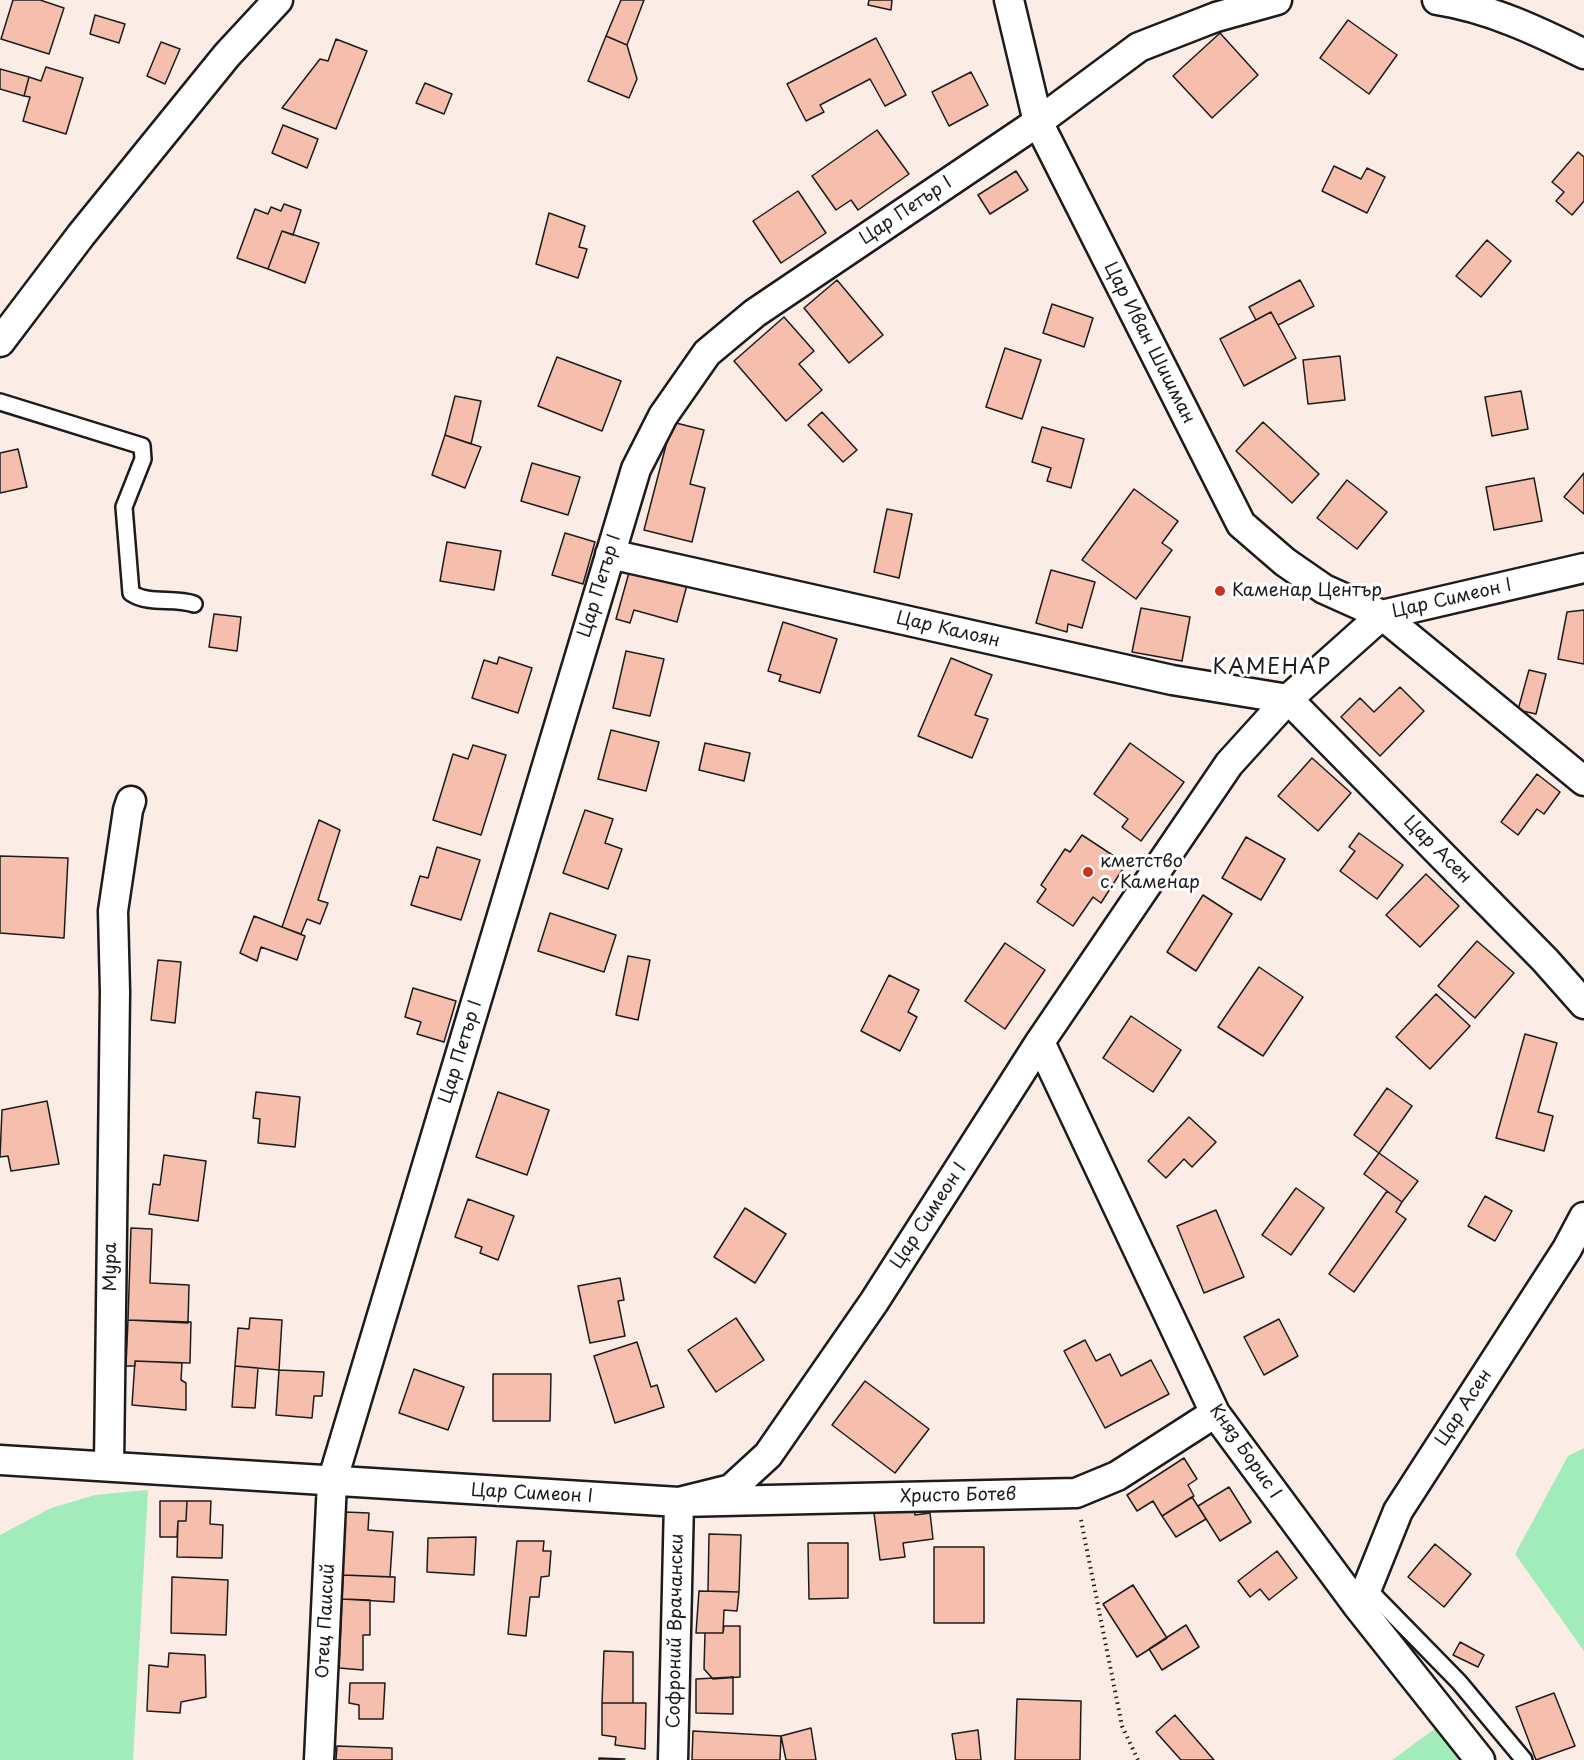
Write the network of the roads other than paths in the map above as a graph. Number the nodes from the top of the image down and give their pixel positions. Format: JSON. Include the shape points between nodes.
{"nodes":[{"id":1,"x":278,"y":0,"type":"edge"},
{"id":2,"x":1009,"y":0,"type":"edge"},
{"id":3,"x":1277,"y":0,"type":"edge"},
{"id":4,"x":1437,"y":0,"type":"edge"},
{"id":5,"x":1584,"y":54,"type":"edge"},
{"id":6,"x":1038,"y":122,"type":"junction"},
{"id":7,"x":0,"y":342,"type":"edge"},
{"id":8,"x":0,"y":402,"type":"edge"},
{"id":9,"x":610,"y":554,"type":"junction"},
{"id":10,"x":1584,"y":568,"type":"edge"},
{"id":11,"x":194,"y":604,"type":"dead end"},
{"id":12,"x":1382,"y":615,"type":"junction"},
{"id":13,"x":1288,"y":699,"type":"junction"},
{"id":14,"x":1584,"y":781,"type":"edge"},
{"id":15,"x":131,"y":801,"type":"dead end"},
{"id":16,"x":1584,"y":1004,"type":"edge"},
{"id":17,"x":1040,"y":1042,"type":"junction"},
{"id":18,"x":1584,"y":1217,"type":"edge"},
{"id":19,"x":1215,"y":1413,"type":"junction"},
{"id":20,"x":0,"y":1460,"type":"edge"},
{"id":21,"x":109,"y":1465,"type":"junction"},
{"id":22,"x":332,"y":1482,"type":"junction"},
{"id":23,"x":679,"y":1502,"type":"junction"},
{"id":24,"x":1362,"y":1596,"type":"junction"},
{"id":25,"x":319,"y":1760,"type":"edge"},
{"id":26,"x":673,"y":1760,"type":"edge"},
{"id":27,"x":1480,"y":1760,"type":"edge"},
{"id":28,"x":1524,"y":1760,"type":"edge"}],
"edges":[{"from":1,"to":7,"type":"street","via":[[227,55]]},
{"from":2,"to":6,"type":"street","name":"Цар Иван Шишман"},
{"from":3,"to":6,"type":"street","name":"Цар Петър I","via":[[1216,17],[1139,46]]},
{"from":4,"to":5,"type":"street","via":[[1457,3],[1534,30]]},
{"from":6,"to":9,"type":"street","name":"Цар Петър I","via":[[755,313],[707,353],[663,416],[636,469]]},
{"from":6,"to":12,"type":"street","name":"Цар Иван Шишман","via":[[1241,524],[1324,590]]},
{"from":8,"to":11,"type":"lane","via":[[142,446],[143,459],[124,507],[131,592],[141,599]]},
{"from":9,"to":13,"type":"street","name":"Цар Калоян","via":[[1172,680]]},
{"from":9,"to":22,"type":"street","name":"Цар Петър I"},
{"from":10,"to":12,"type":"street","name":"Цар Симеон I"},
{"from":12,"to":13,"type":"street","name":"Цар Симеон I"},
{"from":12,"to":14,"type":"street","name":"Цар Иван Шишман"},
{"from":13,"to":16,"type":"street","name":"Цар Асен"},
{"from":13,"to":17,"type":"street","name":"Цар Симеон I","via":[[1229,764]]},
{"from":15,"to":21,"type":"street","name":"Мура","via":[[113,911]]},
{"from":17,"to":19,"type":"street","name":"Княз Борис I"},
{"from":17,"to":23,"type":"street","name":"Цар Симеон I","via":[[874,1302],[768,1455],[731,1490]]},
{"from":18,"to":24,"type":"street","name":"Цар Асен","via":[[1398,1511]]},
{"from":19,"to":23,"type":"street","name":"Христо Ботев","via":[[1117,1476],[1076,1494]]},
{"from":19,"to":24,"type":"street","name":"Княз Борис I"},
{"from":20,"to":21,"type":"street","name":"Цар Симеон I"},
{"from":21,"to":22,"type":"street","name":"Цар Симеон I"},
{"from":22,"to":23,"type":"street","name":"Цар Симеон I"},
{"from":22,"to":25,"type":"street","name":"Отец Паисий"},
{"from":23,"to":26,"type":"street","name":"Софроний Врачански"},
{"from":24,"to":27,"type":"street","name":"Княз Борис I"},
{"from":24,"to":28,"type":"lane","via":[[1459,1682]]}]}
